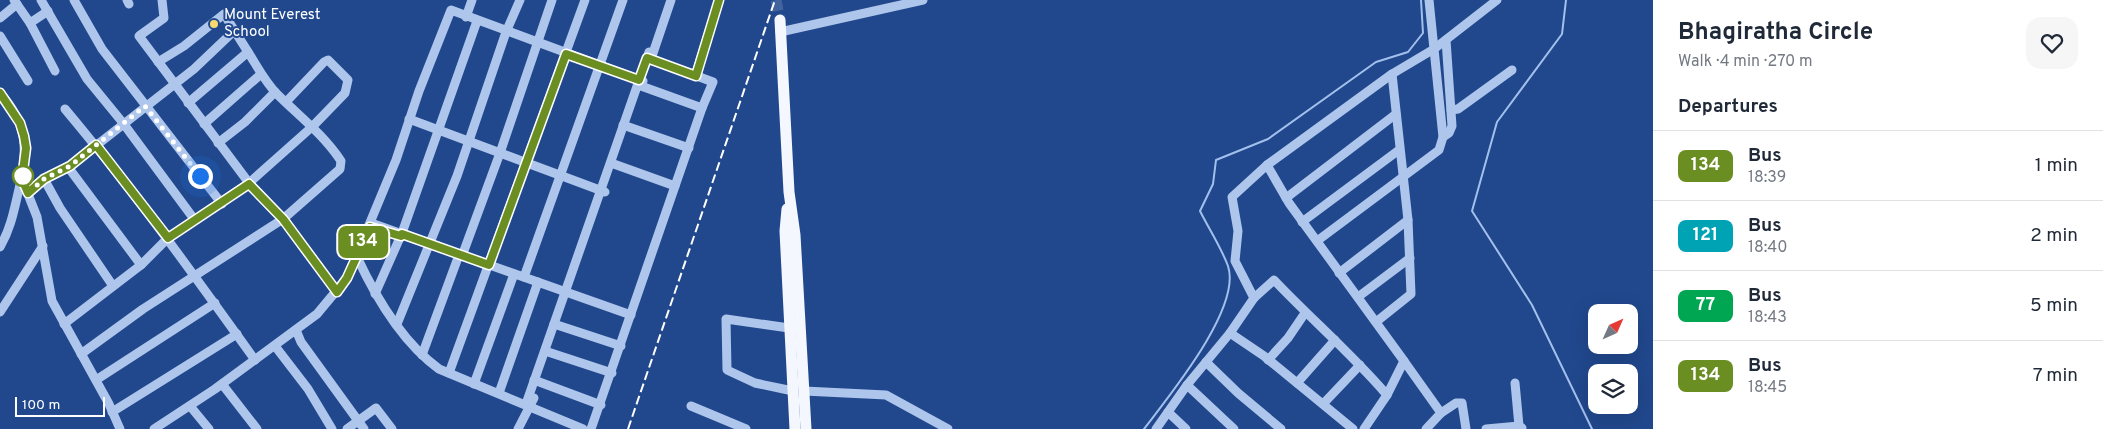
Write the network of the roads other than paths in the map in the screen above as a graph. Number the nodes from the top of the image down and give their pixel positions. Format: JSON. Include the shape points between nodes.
{"nodes":[{"id":1,"x":42,"y":0,"type":"edge"},
{"id":2,"x":74,"y":0,"type":"edge"},
{"id":3,"x":162,"y":0,"type":"edge"},
{"id":4,"x":472,"y":0,"type":"edge"},
{"id":5,"x":520,"y":0,"type":"edge"},
{"id":6,"x":552,"y":0,"type":"edge"},
{"id":7,"x":584,"y":0,"type":"edge"},
{"id":8,"x":623,"y":0,"type":"edge"},
{"id":9,"x":667,"y":0,"type":"edge"},
{"id":10,"x":671,"y":0,"type":"edge"},
{"id":11,"x":719,"y":0,"type":"edge"},
{"id":12,"x":923,"y":0,"type":"edge"},
{"id":13,"x":1429,"y":0,"type":"edge"},
{"id":14,"x":1497,"y":0,"type":"edge"},
{"id":15,"x":15,"y":2,"type":"edge"},
{"id":16,"x":905,"y":2,"type":"edge"},
{"id":17,"x":48,"y":11,"type":"junction"},
{"id":18,"x":466,"y":17,"type":"junction"},
{"id":19,"x":0,"y":18,"type":"edge"},
{"id":20,"x":780,"y":20,"type":"tunnel mouth"},
{"id":21,"x":477,"y":21,"type":"junction"},
{"id":22,"x":30,"y":23,"type":"junction"},
{"id":23,"x":235,"y":30,"type":"junction"},
{"id":24,"x":506,"y":32,"type":"junction"},
{"id":25,"x":780,"y":32,"type":"junction"},
{"id":26,"x":0,"y":36,"type":"edge"},
{"id":27,"x":1446,"y":40,"type":"junction"},
{"id":28,"x":537,"y":43,"type":"junction"},
{"id":29,"x":1434,"y":49,"type":"junction"},
{"id":30,"x":248,"y":52,"type":"junction"},
{"id":31,"x":566,"y":54,"type":"junction"},
{"id":32,"x":649,"y":58,"type":"junction"},
{"id":33,"x":158,"y":62,"type":"junction"},
{"id":34,"x":600,"y":66,"type":"junction"},
{"id":35,"x":1512,"y":70,"type":"dead end"},
{"id":36,"x":55,"y":71,"type":"dead end"},
{"id":37,"x":262,"y":74,"type":"junction"},
{"id":38,"x":1392,"y":74,"type":"junction"},
{"id":39,"x":696,"y":76,"type":"junction"},
{"id":40,"x":28,"y":81,"type":"dead end"},
{"id":41,"x":641,"y":82,"type":"junction"},
{"id":42,"x":174,"y":84,"type":"junction"},
{"id":43,"x":275,"y":92,"type":"junction"},
{"id":44,"x":0,"y":93,"type":"edge"},
{"id":45,"x":286,"y":102,"type":"junction"},
{"id":46,"x":188,"y":103,"type":"junction"},
{"id":47,"x":145,"y":106,"type":"junction"},
{"id":48,"x":702,"y":108,"type":"junction"},
{"id":49,"x":65,"y":109,"type":"dead end"},
{"id":50,"x":1452,"y":110,"type":"junction"},
{"id":51,"x":1396,"y":114,"type":"junction"},
{"id":52,"x":409,"y":119,"type":"junction"},
{"id":53,"x":123,"y":123,"type":"junction"},
{"id":54,"x":204,"y":124,"type":"junction"},
{"id":55,"x":313,"y":126,"type":"junction"},
{"id":56,"x":625,"y":126,"type":"junction"},
{"id":57,"x":438,"y":130,"type":"junction"},
{"id":58,"x":1443,"y":137,"type":"junction"},
{"id":59,"x":469,"y":141,"type":"junction"},
{"id":60,"x":218,"y":142,"type":"junction"},
{"id":61,"x":96,"y":145,"type":"junction"},
{"id":62,"x":689,"y":148,"type":"junction"},
{"id":63,"x":1399,"y":150,"type":"junction"},
{"id":64,"x":500,"y":153,"type":"junction"},
{"id":65,"x":527,"y":163,"type":"junction"},
{"id":66,"x":613,"y":163,"type":"junction"},
{"id":67,"x":1267,"y":165,"type":"junction"},
{"id":68,"x":68,"y":167,"type":"junction"},
{"id":69,"x":560,"y":176,"type":"junction"},
{"id":70,"x":1402,"y":177,"type":"junction"},
{"id":71,"x":22,"y":179,"type":"junction"},
{"id":72,"x":44,"y":179,"type":"junction"},
{"id":73,"x":249,"y":184,"type":"junction"},
{"id":74,"x":675,"y":186,"type":"junction"},
{"id":75,"x":603,"y":191,"type":"junction"},
{"id":76,"x":789,"y":192,"type":"junction"},
{"id":77,"x":28,"y":193,"type":"junction"},
{"id":78,"x":1286,"y":198,"type":"junction"},
{"id":79,"x":222,"y":204,"type":"junction"},
{"id":80,"x":194,"y":219,"type":"junction"},
{"id":81,"x":283,"y":219,"type":"junction"},
{"id":82,"x":1408,"y":220,"type":"junction"},
{"id":83,"x":1302,"y":222,"type":"junction"},
{"id":84,"x":0,"y":224,"type":"edge"},
{"id":85,"x":370,"y":225,"type":"junction"},
{"id":86,"x":9,"y":230,"type":"junction"},
{"id":87,"x":401,"y":235,"type":"junction"},
{"id":88,"x":168,"y":238,"type":"junction"},
{"id":89,"x":1317,"y":241,"type":"junction"},
{"id":90,"x":43,"y":246,"type":"junction"},
{"id":91,"x":430,"y":246,"type":"junction"},
{"id":92,"x":0,"y":247,"type":"edge"},
{"id":93,"x":459,"y":256,"type":"junction"},
{"id":94,"x":357,"y":257,"type":"junction"},
{"id":95,"x":1410,"y":258,"type":"junction"},
{"id":96,"x":141,"y":264,"type":"junction"},
{"id":97,"x":488,"y":267,"type":"junction"},
{"id":98,"x":1339,"y":273,"type":"junction"},
{"id":99,"x":514,"y":275,"type":"junction"},
{"id":100,"x":194,"y":277,"type":"junction"},
{"id":101,"x":524,"y":277,"type":"junction"},
{"id":102,"x":537,"y":284,"type":"junction"},
{"id":103,"x":113,"y":286,"type":"junction"},
{"id":104,"x":337,"y":292,"type":"junction"},
{"id":105,"x":375,"y":294,"type":"junction"},
{"id":106,"x":567,"y":294,"type":"junction"},
{"id":107,"x":1358,"y":297,"type":"junction"},
{"id":108,"x":1254,"y":298,"type":"junction"},
{"id":109,"x":215,"y":303,"type":"junction"},
{"id":110,"x":0,"y":312,"type":"edge"},
{"id":111,"x":1305,"y":313,"type":"junction"},
{"id":112,"x":631,"y":316,"type":"junction"},
{"id":113,"x":1376,"y":322,"type":"junction"},
{"id":114,"x":64,"y":324,"type":"junction"},
{"id":115,"x":397,"y":324,"type":"junction"},
{"id":116,"x":556,"y":325,"type":"junction"},
{"id":117,"x":789,"y":328,"type":"junction"},
{"id":118,"x":296,"y":330,"type":"junction"},
{"id":119,"x":236,"y":334,"type":"junction"},
{"id":120,"x":1230,"y":334,"type":"junction"},
{"id":121,"x":1334,"y":340,"type":"junction"},
{"id":122,"x":275,"y":346,"type":"junction"},
{"id":123,"x":621,"y":346,"type":"junction"},
{"id":124,"x":547,"y":351,"type":"junction"},
{"id":125,"x":80,"y":354,"type":"junction"},
{"id":126,"x":422,"y":355,"type":"junction"},
{"id":127,"x":255,"y":360,"type":"junction"},
{"id":128,"x":1268,"y":360,"type":"junction"},
{"id":129,"x":1404,"y":361,"type":"junction"},
{"id":130,"x":1206,"y":362,"type":"junction"},
{"id":131,"x":1360,"y":365,"type":"junction"},
{"id":132,"x":449,"y":373,"type":"junction"},
{"id":133,"x":612,"y":373,"type":"junction"},
{"id":134,"x":96,"y":380,"type":"junction"},
{"id":135,"x":537,"y":381,"type":"junction"},
{"id":136,"x":1297,"y":383,"type":"junction"},
{"id":137,"x":1515,"y":383,"type":"dead end"},
{"id":138,"x":222,"y":384,"type":"junction"},
{"id":139,"x":474,"y":384,"type":"junction"},
{"id":140,"x":1187,"y":385,"type":"junction"},
{"id":141,"x":798,"y":386,"type":"junction"},
{"id":142,"x":499,"y":394,"type":"junction"},
{"id":143,"x":1387,"y":395,"type":"junction"},
{"id":144,"x":601,"y":404,"type":"junction"},
{"id":145,"x":1323,"y":404,"type":"junction"},
{"id":146,"x":529,"y":405,"type":"junction"},
{"id":147,"x":190,"y":406,"type":"junction"},
{"id":148,"x":691,"y":406,"type":"dead end"},
{"id":149,"x":112,"y":412,"type":"junction"},
{"id":150,"x":1168,"y":412,"type":"junction"},
{"id":151,"x":1441,"y":413,"type":"junction"},
{"id":152,"x":361,"y":425,"type":"edge"},
{"id":153,"x":164,"y":426,"type":"edge"},
{"id":154,"x":1521,"y":427,"type":"edge"},
{"id":155,"x":120,"y":429,"type":"edge"},
{"id":156,"x":154,"y":429,"type":"edge"},
{"id":157,"x":208,"y":429,"type":"edge"},
{"id":158,"x":257,"y":429,"type":"edge"},
{"id":159,"x":332,"y":429,"type":"edge"},
{"id":160,"x":347,"y":429,"type":"edge"},
{"id":161,"x":392,"y":429,"type":"edge"},
{"id":162,"x":518,"y":429,"type":"edge"},
{"id":163,"x":583,"y":429,"type":"edge"},
{"id":164,"x":591,"y":429,"type":"edge"},
{"id":165,"x":746,"y":429,"type":"edge"},
{"id":166,"x":795,"y":429,"type":"edge"},
{"id":167,"x":806,"y":429,"type":"edge"},
{"id":168,"x":948,"y":429,"type":"edge"},
{"id":169,"x":1156,"y":429,"type":"edge"},
{"id":170,"x":1186,"y":429,"type":"edge"},
{"id":171,"x":1234,"y":429,"type":"edge"},
{"id":172,"x":1282,"y":429,"type":"edge"},
{"id":173,"x":1354,"y":429,"type":"edge"},
{"id":174,"x":1364,"y":429,"type":"edge"},
{"id":175,"x":1426,"y":429,"type":"edge"},
{"id":176,"x":1466,"y":429,"type":"edge"},
{"id":177,"x":1486,"y":429,"type":"edge"}],
"edges":[{"from":1,"to":17,"type":"street"},
{"from":2,"to":47,"type":"street","via":[[102,49]]},
{"from":3,"to":33,"type":"street","via":[[164,18],[139,36]]},
{"from":4,"to":18,"type":"street"},
{"from":5,"to":24,"type":"street"},
{"from":6,"to":28,"type":"street"},
{"from":7,"to":31,"type":"street"},
{"from":8,"to":34,"type":"street"},
{"from":9,"to":32,"type":"street"},
{"from":10,"to":32,"type":"street"},
{"from":11,"to":39,"type":"street"},
{"from":12,"to":16,"type":"street"},
{"from":13,"to":29,"type":"street"},
{"from":14,"to":27,"type":"street"},
{"from":15,"to":19,"type":"street"},
{"from":15,"to":22,"type":"street"},
{"from":16,"to":25,"type":"street","via":[[854,17]]},
{"from":17,"to":22,"type":"street"},
{"from":17,"to":53,"type":"street","via":[[87,79]]},
{"from":18,"to":21,"type":"street"},
{"from":18,"to":52,"type":"street","via":[[450,10]]},
{"from":20,"to":25,"type":"main road"},
{"from":21,"to":24,"type":"street"},
{"from":21,"to":57,"type":"street"},
{"from":22,"to":36,"type":"street"},
{"from":23,"to":30,"type":"street"},
{"from":23,"to":33,"type":"street","via":[[224,14]]},
{"from":23,"to":42,"type":"street"},
{"from":24,"to":28,"type":"street"},
{"from":24,"to":59,"type":"street"},
{"from":25,"to":76,"type":"main road"},
{"from":26,"to":40,"type":"street"},
{"from":27,"to":29,"type":"street"},
{"from":27,"to":50,"type":"street"},
{"from":28,"to":31,"type":"street"},
{"from":28,"to":64,"type":"street"},
{"from":29,"to":38,"type":"street"},
{"from":29,"to":58,"type":"street"},
{"from":30,"to":37,"type":"street"},
{"from":30,"to":46,"type":"street"},
{"from":31,"to":34,"type":"street"},
{"from":31,"to":65,"type":"street"},
{"from":32,"to":39,"type":"street"},
{"from":32,"to":41,"type":"street"},
{"from":33,"to":42,"type":"street"},
{"from":34,"to":41,"type":"street"},
{"from":34,"to":69,"type":"street"},
{"from":35,"to":50,"type":"street"},
{"from":37,"to":43,"type":"street"},
{"from":37,"to":54,"type":"street"},
{"from":38,"to":51,"type":"street"},
{"from":38,"to":67,"type":"street"},
{"from":39,"to":48,"type":"street","via":[[713,82]]},
{"from":41,"to":48,"type":"street"},
{"from":41,"to":56,"type":"street"},
{"from":42,"to":46,"type":"street"},
{"from":42,"to":47,"type":"street"},
{"from":43,"to":45,"type":"street"},
{"from":43,"to":60,"type":"street","via":[[245,122]]},
{"from":44,"to":71,"type":"street","via":[[20,123],[24,136],[26,148]]},
{"from":45,"to":55,"type":"street"},
{"from":45,"to":55,"type":"street","via":[[328,60],[348,80],[348,86],[345,94]]},
{"from":46,"to":54,"type":"street"},
{"from":47,"to":53,"type":"street"},
{"from":47,"to":79,"type":"street"},
{"from":48,"to":62,"type":"street"},
{"from":49,"to":61,"type":"street"},
{"from":50,"to":58,"type":"street","via":[[1452,126]]},
{"from":51,"to":63,"type":"street"},
{"from":51,"to":78,"type":"street"},
{"from":52,"to":57,"type":"street"},
{"from":52,"to":85,"type":"street"},
{"from":53,"to":61,"type":"street"},
{"from":53,"to":80,"type":"street"},
{"from":54,"to":60,"type":"street"},
{"from":55,"to":73,"type":"street"},
{"from":55,"to":81,"type":"street","via":[[342,160],[340,168]]},
{"from":56,"to":62,"type":"street"},
{"from":56,"to":66,"type":"street"},
{"from":57,"to":59,"type":"street"},
{"from":57,"to":87,"type":"street"},
{"from":58,"to":70,"type":"street","via":[[1440,150]]},
{"from":59,"to":64,"type":"street"},
{"from":59,"to":91,"type":"street"},
{"from":60,"to":73,"type":"street"},
{"from":61,"to":68,"type":"street"},
{"from":61,"to":88,"type":"street"},
{"from":62,"to":74,"type":"street"},
{"from":63,"to":70,"type":"street"},
{"from":63,"to":83,"type":"street"},
{"from":64,"to":65,"type":"street"},
{"from":64,"to":93,"type":"street"},
{"from":65,"to":69,"type":"street"},
{"from":65,"to":97,"type":"street"},
{"from":66,"to":74,"type":"street"},
{"from":66,"to":75,"type":"street"},
{"from":67,"to":78,"type":"street"},
{"from":67,"to":108,"type":"street","via":[[1232,197],[1238,231],[1235,261]]},
{"from":68,"to":72,"type":"street"},
{"from":68,"to":96,"type":"street"},
{"from":69,"to":75,"type":"street"},
{"from":69,"to":101,"type":"street"},
{"from":70,"to":82,"type":"street"},
{"from":70,"to":89,"type":"street"},
{"from":71,"to":77,"type":"street"},
{"from":71,"to":86,"type":"street"},
{"from":72,"to":77,"type":"street"},
{"from":72,"to":103,"type":"street"},
{"from":73,"to":79,"type":"street"},
{"from":73,"to":81,"type":"street"},
{"from":74,"to":112,"type":"street"},
{"from":75,"to":106,"type":"street"},
{"from":76,"to":117,"type":"main road","via":[[785,231]]},
{"from":76,"to":141,"type":"main road","via":[[795,235]]},
{"from":77,"to":90,"type":"street"},
{"from":78,"to":83,"type":"street"},
{"from":79,"to":80,"type":"street"},
{"from":80,"to":88,"type":"street"},
{"from":81,"to":100,"type":"street"},
{"from":81,"to":104,"type":"street"},
{"from":82,"to":95,"type":"street"},
{"from":82,"to":98,"type":"street"},
{"from":83,"to":89,"type":"street"},
{"from":84,"to":86,"type":"street"},
{"from":85,"to":87,"type":"street"},
{"from":85,"to":94,"type":"street"},
{"from":86,"to":92,"type":"street"},
{"from":87,"to":91,"type":"street"},
{"from":87,"to":105,"type":"street"},
{"from":88,"to":96,"type":"street"},
{"from":88,"to":100,"type":"street"},
{"from":89,"to":98,"type":"street"},
{"from":90,"to":110,"type":"street"},
{"from":90,"to":114,"type":"street","via":[[52,301]]},
{"from":91,"to":93,"type":"street"},
{"from":91,"to":115,"type":"street"},
{"from":93,"to":97,"type":"street"},
{"from":93,"to":126,"type":"street"},
{"from":94,"to":104,"type":"street"},
{"from":94,"to":105,"type":"street"},
{"from":95,"to":107,"type":"street"},
{"from":95,"to":113,"type":"street","via":[[1411,294]]},
{"from":96,"to":103,"type":"street"},
{"from":97,"to":99,"type":"street"},
{"from":97,"to":132,"type":"street"},
{"from":98,"to":107,"type":"street"},
{"from":99,"to":101,"type":"street"},
{"from":99,"to":102,"type":"street"},
{"from":99,"to":139,"type":"street"},
{"from":100,"to":109,"type":"street"},
{"from":100,"to":125,"type":"street"},
{"from":101,"to":102,"type":"street"},
{"from":102,"to":106,"type":"street"},
{"from":102,"to":142,"type":"street"},
{"from":103,"to":114,"type":"street"},
{"from":104,"to":118,"type":"street"},
{"from":105,"to":115,"type":"street"},
{"from":106,"to":112,"type":"street"},
{"from":106,"to":116,"type":"street"},
{"from":107,"to":113,"type":"street"},
{"from":108,"to":111,"type":"street","via":[[1274,280]]},
{"from":108,"to":120,"type":"street"},
{"from":109,"to":119,"type":"street"},
{"from":109,"to":134,"type":"street"},
{"from":111,"to":121,"type":"street"},
{"from":111,"to":128,"type":"street"},
{"from":112,"to":123,"type":"street"},
{"from":113,"to":129,"type":"street"},
{"from":114,"to":125,"type":"street"},
{"from":115,"to":126,"type":"street"},
{"from":116,"to":123,"type":"street"},
{"from":116,"to":124,"type":"street"},
{"from":117,"to":141,"type":"main road"},
{"from":117,"to":141,"type":"street","via":[[726,319],[727,370],[755,383]]},
{"from":118,"to":122,"type":"street"},
{"from":118,"to":152,"type":"street","via":[[301,342]]},
{"from":119,"to":127,"type":"street"},
{"from":119,"to":149,"type":"street"},
{"from":120,"to":128,"type":"street"},
{"from":120,"to":130,"type":"street"},
{"from":121,"to":131,"type":"street"},
{"from":121,"to":136,"type":"street"},
{"from":122,"to":127,"type":"street"},
{"from":122,"to":159,"type":"street","via":[[308,389]]},
{"from":123,"to":133,"type":"street"},
{"from":124,"to":133,"type":"street"},
{"from":124,"to":135,"type":"street"},
{"from":125,"to":134,"type":"street"},
{"from":126,"to":132,"type":"street"},
{"from":127,"to":138,"type":"street"},
{"from":128,"to":136,"type":"street"},
{"from":129,"to":143,"type":"street"},
{"from":129,"to":151,"type":"street"},
{"from":130,"to":140,"type":"street"},
{"from":130,"to":172,"type":"street"},
{"from":131,"to":143,"type":"street"},
{"from":131,"to":145,"type":"street"},
{"from":132,"to":139,"type":"street"},
{"from":133,"to":144,"type":"street"},
{"from":134,"to":149,"type":"street"},
{"from":135,"to":144,"type":"street"},
{"from":135,"to":146,"type":"street"},
{"from":136,"to":145,"type":"street"},
{"from":137,"to":154,"type":"street"},
{"from":138,"to":147,"type":"street"},
{"from":138,"to":158,"type":"street"},
{"from":139,"to":142,"type":"street"},
{"from":140,"to":150,"type":"street"},
{"from":140,"to":171,"type":"street"},
{"from":141,"to":166,"type":"main road"},
{"from":141,"to":167,"type":"main road"},
{"from":141,"to":168,"type":"street","via":[[886,395]]},
{"from":142,"to":146,"type":"street"},
{"from":143,"to":174,"type":"street"},
{"from":144,"to":164,"type":"street"},
{"from":145,"to":173,"type":"street"},
{"from":146,"to":162,"type":"street"},
{"from":146,"to":163,"type":"street"},
{"from":147,"to":153,"type":"street"},
{"from":147,"to":157,"type":"street"},
{"from":148,"to":165,"type":"street"},
{"from":149,"to":155,"type":"street"},
{"from":150,"to":169,"type":"street"},
{"from":150,"to":170,"type":"street"},
{"from":151,"to":175,"type":"street"},
{"from":151,"to":176,"type":"street","via":[[1456,403],[1462,403]]},
{"from":152,"to":160,"type":"street"},
{"from":152,"to":161,"type":"street","via":[[376,408]]},
{"from":153,"to":156,"type":"street"},
{"from":154,"to":177,"type":"street"}]}
